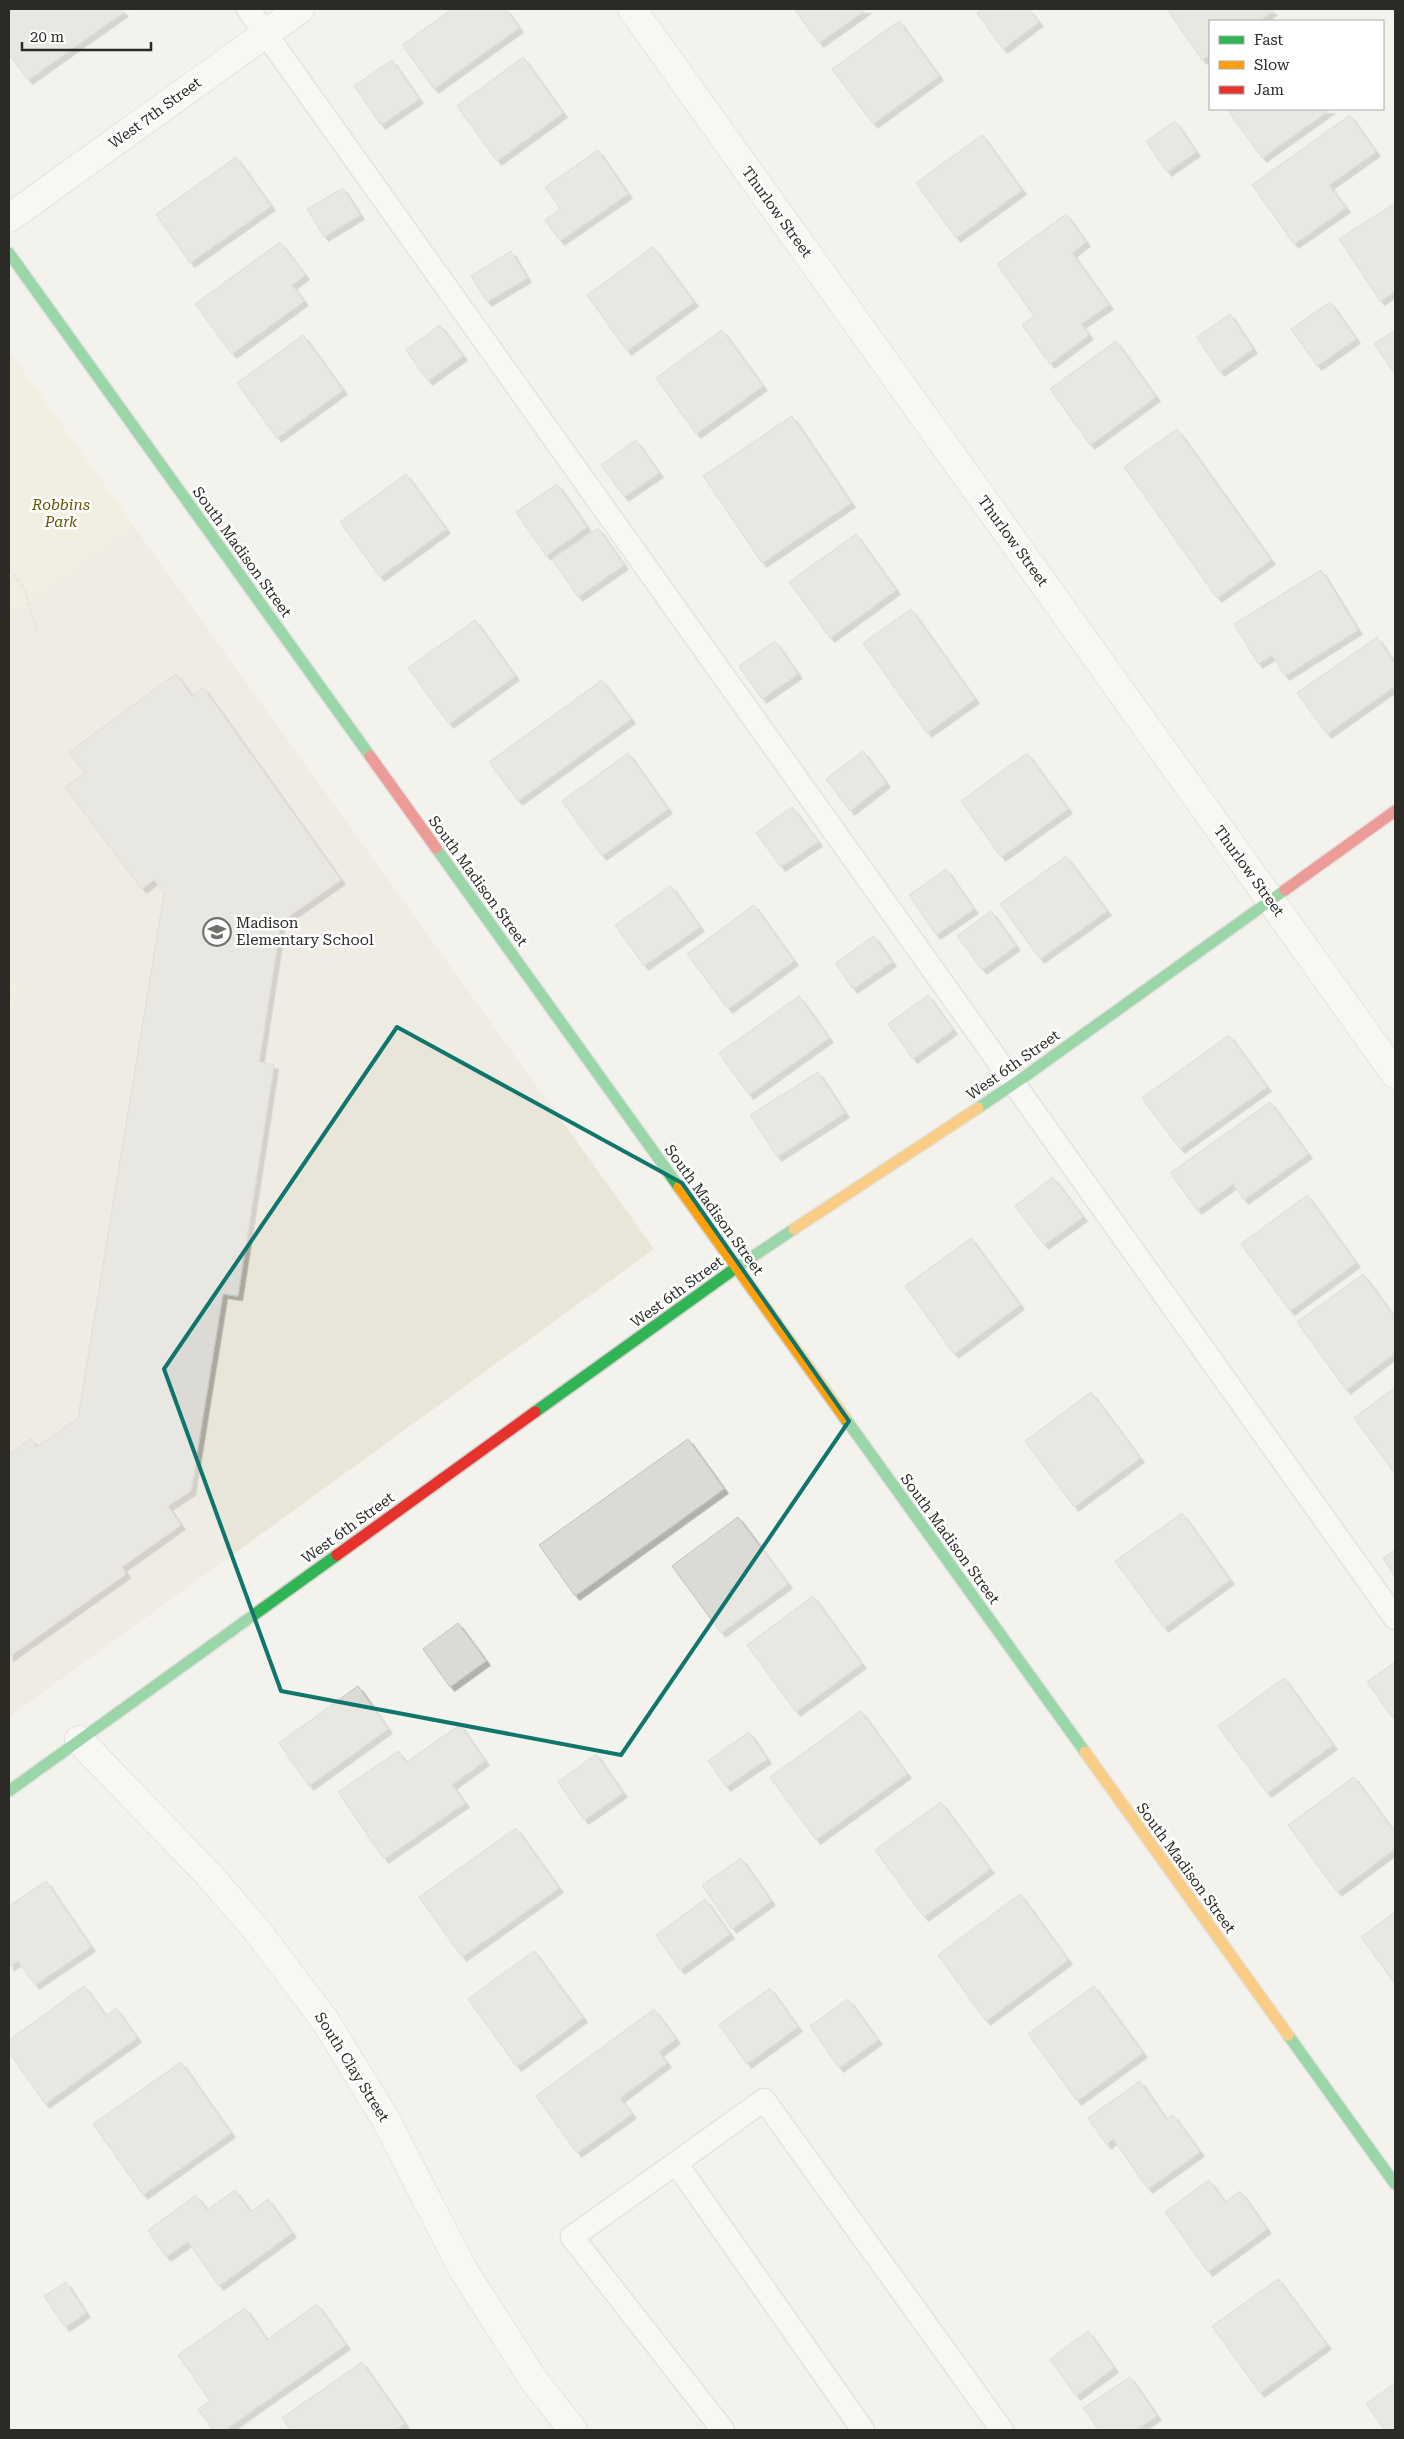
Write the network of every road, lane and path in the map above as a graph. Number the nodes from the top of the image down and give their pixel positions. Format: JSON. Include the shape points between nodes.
{"nodes":[{"id":1,"x":248,"y":9,"type":"edge"},
{"id":2,"x":300,"y":9,"type":"edge"},
{"id":3,"x":632,"y":9,"type":"edge"},
{"id":4,"x":266,"y":34,"type":"junction"},
{"id":5,"x":9,"y":218,"type":"edge"},
{"id":6,"x":9,"y":252,"type":"edge"},
{"id":7,"x":9,"y":569,"type":"edge"},
{"id":8,"x":38,"y":634,"type":"dead end"},
{"id":9,"x":1395,"y":811,"type":"edge"},
{"id":10,"x":1271,"y":900,"type":"junction"},
{"id":11,"x":1395,"y":1074,"type":"edge"},
{"id":12,"x":1014,"y":1084,"type":"junction"},
{"id":13,"x":736,"y":1267,"type":"junction"},
{"id":14,"x":1395,"y":1618,"type":"edge"},
{"id":15,"x":79,"y":1740,"type":"junction"},
{"id":16,"x":9,"y":1791,"type":"edge"},
{"id":17,"x":676,"y":2163,"type":"junction"},
{"id":18,"x":1395,"y":2184,"type":"edge"},
{"id":19,"x":573,"y":2430,"type":"edge"},
{"id":20,"x":722,"y":2430,"type":"edge"},
{"id":21,"x":863,"y":2430,"type":"edge"},
{"id":22,"x":1002,"y":2430,"type":"edge"}],
"edges":[{"from":1,"to":4,"type":"lane"},
{"from":2,"to":4,"type":"street","name":"West 7th Street"},
{"from":3,"to":10,"type":"street","name":"Thurlow Street"},
{"from":4,"to":5,"type":"street","name":"West 7th Street"},
{"from":4,"to":12,"type":"lane"},
{"from":6,"to":13,"type":"street","name":"South Madison Street"},
{"from":7,"to":8,"type":"path","via":[[24,588]]},
{"from":9,"to":10,"type":"street","name":"West 6th Street"},
{"from":10,"to":11,"type":"street","name":"Thurlow Street"},
{"from":10,"to":12,"type":"street","name":"West 6th Street"},
{"from":12,"to":13,"type":"street","name":"West 6th Street"},
{"from":12,"to":14,"type":"lane"},
{"from":13,"to":15,"type":"street","name":"West 6th Street"},
{"from":13,"to":18,"type":"street","name":"South Madison Street"},
{"from":15,"to":16,"type":"street","name":"West 6th Street"},
{"from":15,"to":19,"type":"street","name":"South Clay Street","via":[[208,1874],[255,1928],[326,2022],[386,2120],[462,2268],[535,2382]]},
{"from":17,"to":20,"type":"lane","via":[[572,2237]]},
{"from":17,"to":21,"type":"lane"},
{"from":17,"to":22,"type":"lane","via":[[764,2100]]}]}
